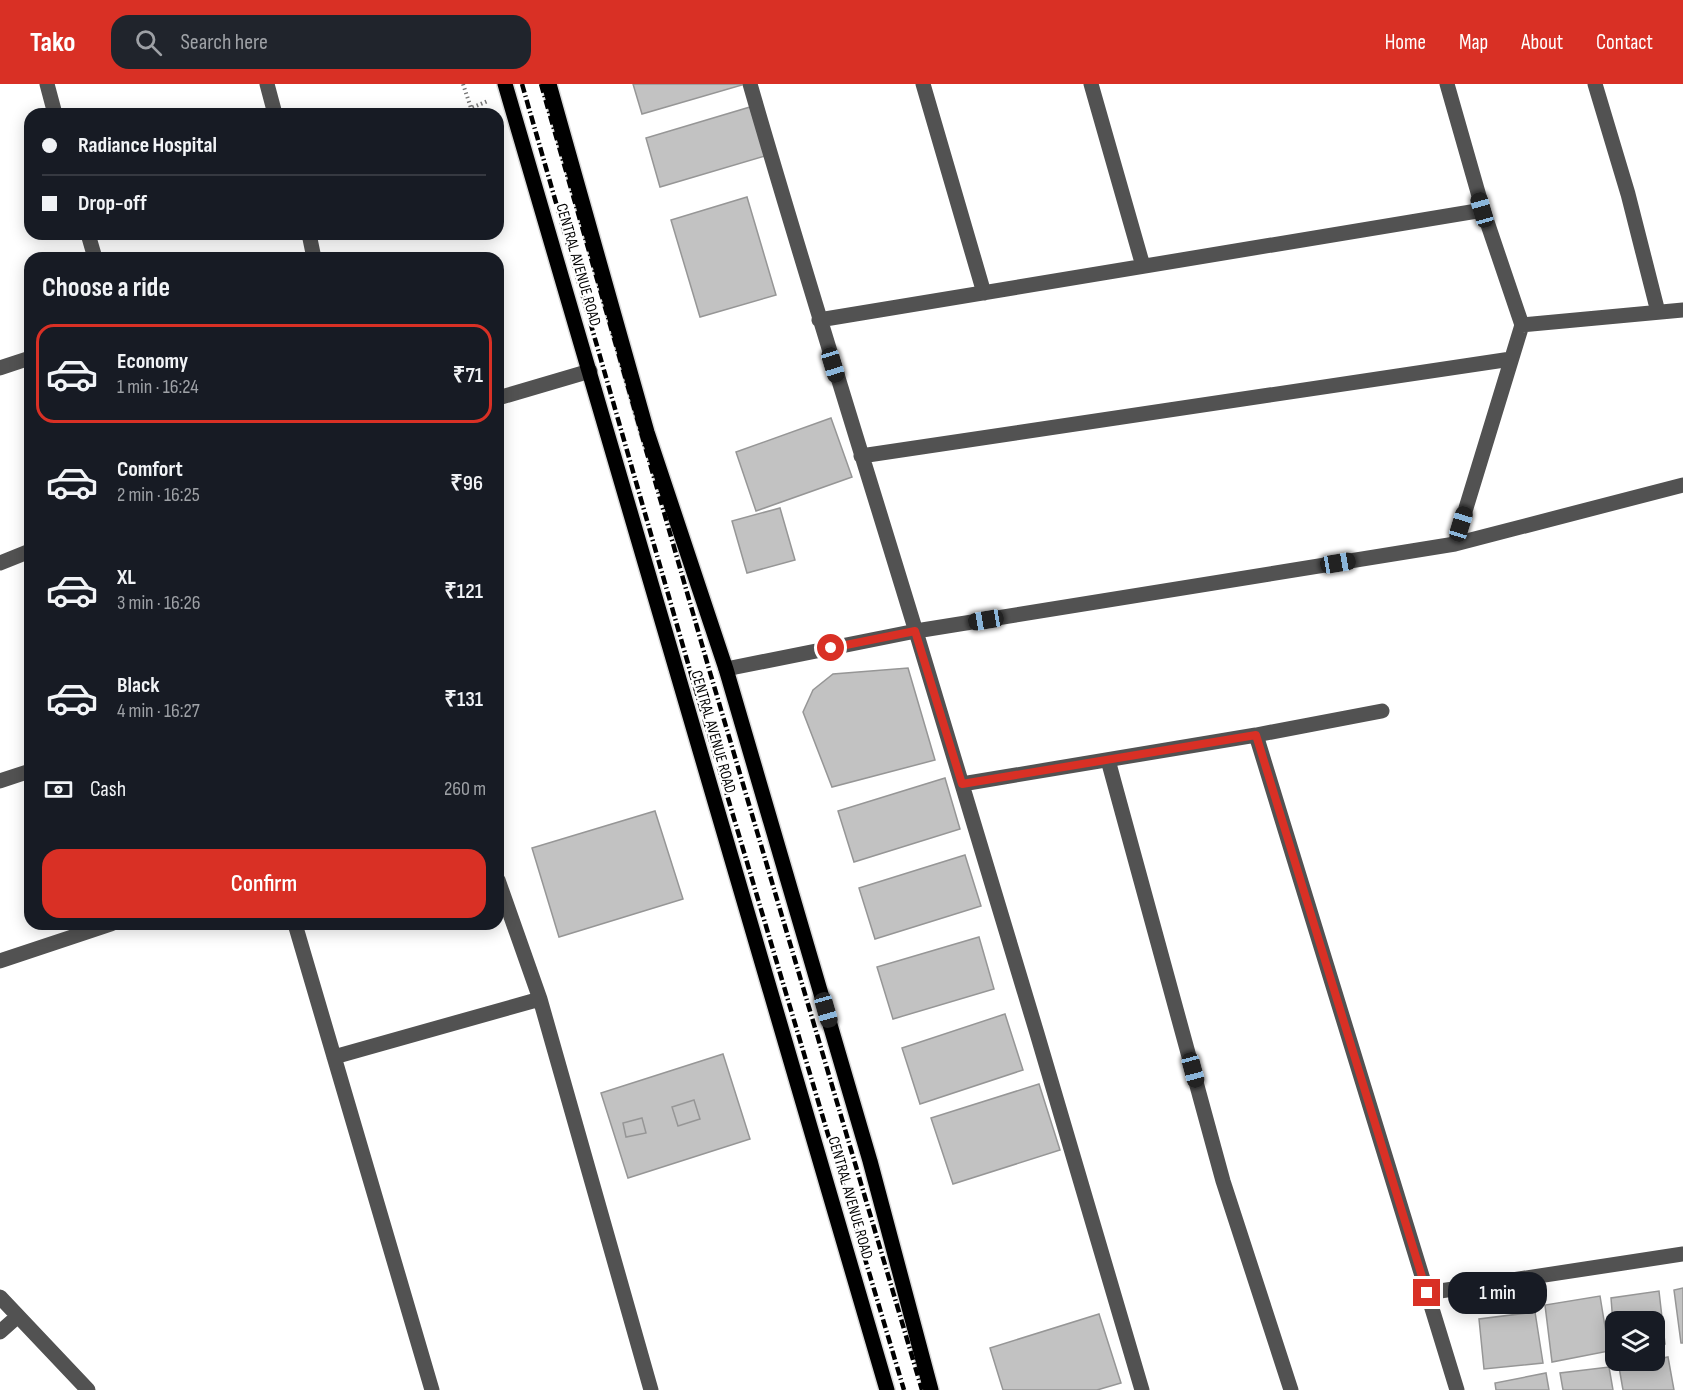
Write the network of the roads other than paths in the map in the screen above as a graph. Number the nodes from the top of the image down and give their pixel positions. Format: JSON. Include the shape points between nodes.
{"nodes":[{"id":1,"x":46,"y":84,"type":"edge"},
{"id":2,"x":267,"y":84,"type":"edge"},
{"id":3,"x":549,"y":84,"type":"edge"},
{"id":4,"x":750,"y":84,"type":"edge"},
{"id":5,"x":923,"y":84,"type":"edge"},
{"id":6,"x":1091,"y":84,"type":"edge"},
{"id":7,"x":1447,"y":84,"type":"edge"},
{"id":8,"x":1595,"y":84,"type":"edge"},
{"id":9,"x":507,"y":88,"type":"edge"},
{"id":10,"x":53,"y":108,"type":"edge"},
{"id":11,"x":273,"y":108,"type":"edge"},
{"id":12,"x":1482,"y":210,"type":"junction"},
{"id":13,"x":1143,"y":266,"type":"junction"},
{"id":14,"x":984,"y":293,"type":"junction"},
{"id":15,"x":1683,"y":310,"type":"edge"},
{"id":16,"x":1658,"y":312,"type":"junction"},
{"id":17,"x":819,"y":320,"type":"junction"},
{"id":18,"x":1521,"y":325,"type":"junction"},
{"id":19,"x":1511,"y":359,"type":"junction"},
{"id":20,"x":24,"y":360,"type":"edge"},
{"id":21,"x":0,"y":368,"type":"edge"},
{"id":22,"x":590,"y":370,"type":"junction"},
{"id":23,"x":504,"y":396,"type":"edge"},
{"id":24,"x":861,"y":456,"type":"junction"},
{"id":25,"x":1683,"y":485,"type":"edge"},
{"id":26,"x":1455,"y":544,"type":"junction"},
{"id":27,"x":24,"y":553,"type":"edge"},
{"id":28,"x":0,"y":563,"type":"edge"},
{"id":29,"x":915,"y":631,"type":"junction"},
{"id":30,"x":726,"y":669,"type":"junction"},
{"id":31,"x":1382,"y":711,"type":"dead end"},
{"id":32,"x":1256,"y":735,"type":"junction"},
{"id":33,"x":1108,"y":760,"type":"junction"},
{"id":34,"x":24,"y":773,"type":"edge"},
{"id":35,"x":0,"y":782,"type":"edge"},
{"id":36,"x":962,"y":784,"type":"junction"},
{"id":37,"x":504,"y":897,"type":"edge"},
{"id":38,"x":93,"y":930,"type":"edge"},
{"id":39,"x":297,"y":930,"type":"edge"},
{"id":40,"x":0,"y":961,"type":"edge"},
{"id":41,"x":540,"y":999,"type":"junction"},
{"id":42,"x":334,"y":1057,"type":"junction"},
{"id":43,"x":1683,"y":1254,"type":"edge"},
{"id":44,"x":1427,"y":1293,"type":"junction"},
{"id":45,"x":0,"y":1297,"type":"edge"},
{"id":46,"x":18,"y":1316,"type":"junction"},
{"id":47,"x":0,"y":1332,"type":"edge"},
{"id":48,"x":88,"y":1390,"type":"edge"},
{"id":49,"x":432,"y":1390,"type":"edge"},
{"id":50,"x":651,"y":1390,"type":"edge"},
{"id":51,"x":887,"y":1390,"type":"edge"},
{"id":52,"x":931,"y":1390,"type":"edge"},
{"id":53,"x":1142,"y":1390,"type":"edge"},
{"id":54,"x":1291,"y":1390,"type":"edge"},
{"id":55,"x":1456,"y":1390,"type":"edge"}],
"edges":[{"from":1,"to":10,"type":"street"},
{"from":2,"to":11,"type":"street"},
{"from":3,"to":30,"type":"main road","via":[[647,432]]},
{"from":4,"to":17,"type":"street"},
{"from":5,"to":14,"type":"street"},
{"from":6,"to":13,"type":"street"},
{"from":7,"to":12,"type":"street"},
{"from":8,"to":16,"type":"street"},
{"from":9,"to":22,"type":"main road","name":"CENTRAL AVENUE ROAD"},
{"from":12,"to":13,"type":"street"},
{"from":12,"to":18,"type":"street"},
{"from":13,"to":14,"type":"street"},
{"from":14,"to":17,"type":"street"},
{"from":15,"to":16,"type":"street"},
{"from":16,"to":18,"type":"street"},
{"from":17,"to":24,"type":"street"},
{"from":18,"to":19,"type":"street"},
{"from":19,"to":24,"type":"street"},
{"from":19,"to":26,"type":"street"},
{"from":20,"to":21,"type":"street"},
{"from":22,"to":23,"type":"street"},
{"from":22,"to":51,"type":"main road","name":"CENTRAL AVENUE ROAD"},
{"from":24,"to":29,"type":"street"},
{"from":25,"to":26,"type":"street"},
{"from":26,"to":29,"type":"street"},
{"from":27,"to":28,"type":"street"},
{"from":29,"to":30,"type":"street"},
{"from":29,"to":36,"type":"street"},
{"from":30,"to":52,"type":"main road","via":[[870,1161]]},
{"from":31,"to":32,"type":"street"},
{"from":32,"to":33,"type":"street"},
{"from":32,"to":44,"type":"street"},
{"from":33,"to":36,"type":"street"},
{"from":33,"to":54,"type":"street","via":[[1223,1181]]},
{"from":34,"to":35,"type":"street"},
{"from":36,"to":53,"type":"street"},
{"from":37,"to":41,"type":"street"},
{"from":38,"to":40,"type":"street"},
{"from":39,"to":42,"type":"street"},
{"from":41,"to":42,"type":"street"},
{"from":41,"to":50,"type":"street"},
{"from":42,"to":49,"type":"street"},
{"from":43,"to":44,"type":"street"},
{"from":44,"to":55,"type":"street"},
{"from":45,"to":46,"type":"street"},
{"from":46,"to":47,"type":"street"},
{"from":46,"to":48,"type":"street"}]}
